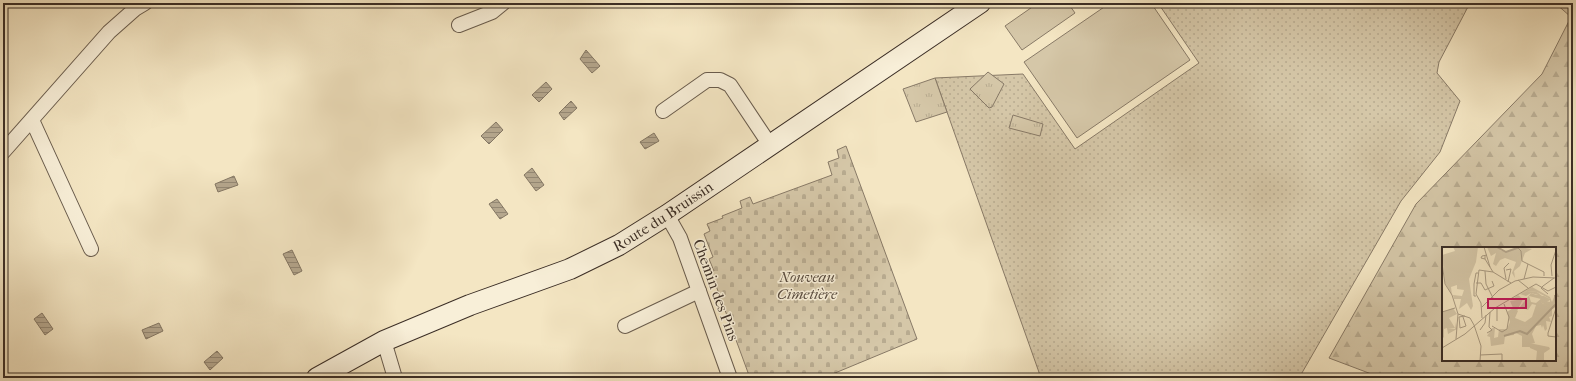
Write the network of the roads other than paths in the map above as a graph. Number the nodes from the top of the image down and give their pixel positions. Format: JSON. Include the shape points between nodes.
{"nodes":[{"id":1,"x":145,"y":3,"type":"edge"},
{"id":2,"x":503,"y":3,"type":"edge"},
{"id":3,"x":980,"y":3,"type":"edge"},
{"id":4,"x":459,"y":25,"type":"dead end"},
{"id":5,"x":663,"y":111,"type":"dead end"},
{"id":6,"x":32,"y":120,"type":"junction"},
{"id":7,"x":770,"y":146,"type":"junction"},
{"id":8,"x":3,"y":152,"type":"edge"},
{"id":9,"x":667,"y":215,"type":"junction"},
{"id":10,"x":91,"y":249,"type":"dead end"},
{"id":11,"x":699,"y":291,"type":"junction"},
{"id":12,"x":626,"y":326,"type":"dead end"},
{"id":13,"x":384,"y":341,"type":"junction"},
{"id":14,"x":317,"y":378,"type":"edge"},
{"id":15,"x":395,"y":378,"type":"edge"},
{"id":16,"x":730,"y":378,"type":"edge"}],
"edges":[{"from":1,"to":6,"type":"street","via":[[109,32]]},
{"from":2,"to":4,"type":"street","via":[[492,12]]},
{"from":3,"to":7,"type":"street","name":"Route du Bruissin"},
{"from":5,"to":7,"type":"street","via":[[707,80],[720,80],[730,85]]},
{"from":6,"to":8,"type":"street"},
{"from":6,"to":10,"type":"street"},
{"from":7,"to":9,"type":"street","name":"Route du Bruissin"},
{"from":9,"to":11,"type":"street","name":"Chemin des Pins","via":[[680,238]]},
{"from":9,"to":13,"type":"street","name":"Route du Bruissin","via":[[619,245],[570,269]]},
{"from":11,"to":12,"type":"street"},
{"from":11,"to":16,"type":"street","name":"Chemin des Pins"},
{"from":13,"to":14,"type":"street","name":"Route du Bruissin"},
{"from":13,"to":15,"type":"street"}]}
